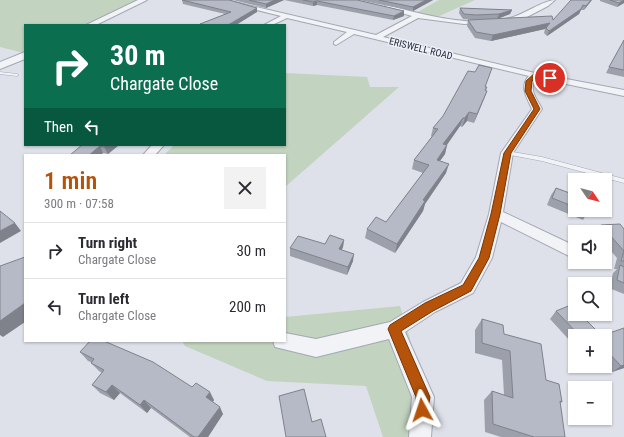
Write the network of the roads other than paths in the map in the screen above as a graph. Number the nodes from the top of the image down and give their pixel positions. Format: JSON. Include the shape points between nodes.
{"nodes":[{"id":1,"x":144,"y":0,"type":"edge"},
{"id":2,"x":219,"y":0,"type":"edge"},
{"id":3,"x":552,"y":0,"type":"edge"},
{"id":4,"x":375,"y":5,"type":"edge"},
{"id":5,"x":287,"y":16,"type":"junction"},
{"id":6,"x":417,"y":16,"type":"junction"},
{"id":7,"x":92,"y":24,"type":"edge"},
{"id":8,"x":269,"y":24,"type":"edge"},
{"id":9,"x":354,"y":31,"type":"junction"},
{"id":10,"x":378,"y":37,"type":"junction"},
{"id":11,"x":336,"y":44,"type":"dead end"},
{"id":12,"x":24,"y":55,"type":"edge"},
{"id":13,"x":0,"y":66,"type":"edge"},
{"id":14,"x":0,"y":73,"type":"edge"},
{"id":15,"x":17,"y":75,"type":"dead end"},
{"id":16,"x":535,"y":75,"type":"junction"},
{"id":17,"x":624,"y":93,"type":"edge"},
{"id":18,"x":157,"y":146,"type":"edge"},
{"id":19,"x":507,"y":153,"type":"junction"},
{"id":20,"x":150,"y":154,"type":"edge"},
{"id":21,"x":624,"y":181,"type":"edge"},
{"id":22,"x":496,"y":214,"type":"junction"},
{"id":23,"x":568,"y":250,"type":"edge"},
{"id":24,"x":394,"y":329,"type":"junction"},
{"id":25,"x":286,"y":342,"type":"edge"},
{"id":26,"x":420,"y":437,"type":"edge"}],
"edges":[{"from":1,"to":7,"type":"street"},
{"from":2,"to":5,"type":"street","name":"ERISWELL ROAD"},
{"from":3,"to":6,"type":"street","via":[[526,16],[501,22],[469,22]]},
{"from":4,"to":6,"type":"street"},
{"from":5,"to":8,"type":"street"},
{"from":5,"to":9,"type":"street","name":"ERISWELL ROAD"},
{"from":6,"to":10,"type":"street"},
{"from":9,"to":10,"type":"street","name":"ERISWELL ROAD"},
{"from":9,"to":11,"type":"street"},
{"from":10,"to":16,"type":"street","name":"ERISWELL ROAD"},
{"from":12,"to":13,"type":"street"},
{"from":14,"to":15,"type":"lane"},
{"from":16,"to":17,"type":"street","name":"ERISWELL ROAD"},
{"from":16,"to":19,"type":"street","via":[[529,81],[528,91],[537,109]]},
{"from":18,"to":20,"type":"street"},
{"from":19,"to":21,"type":"lane","via":[[542,159]]},
{"from":19,"to":22,"type":"street"},
{"from":22,"to":23,"type":"street"},
{"from":22,"to":24,"type":"street","via":[[484,258],[467,288],[429,307]]},
{"from":24,"to":25,"type":"street","via":[[316,348]]},
{"from":24,"to":26,"type":"street","via":[[423,397]]}]}
